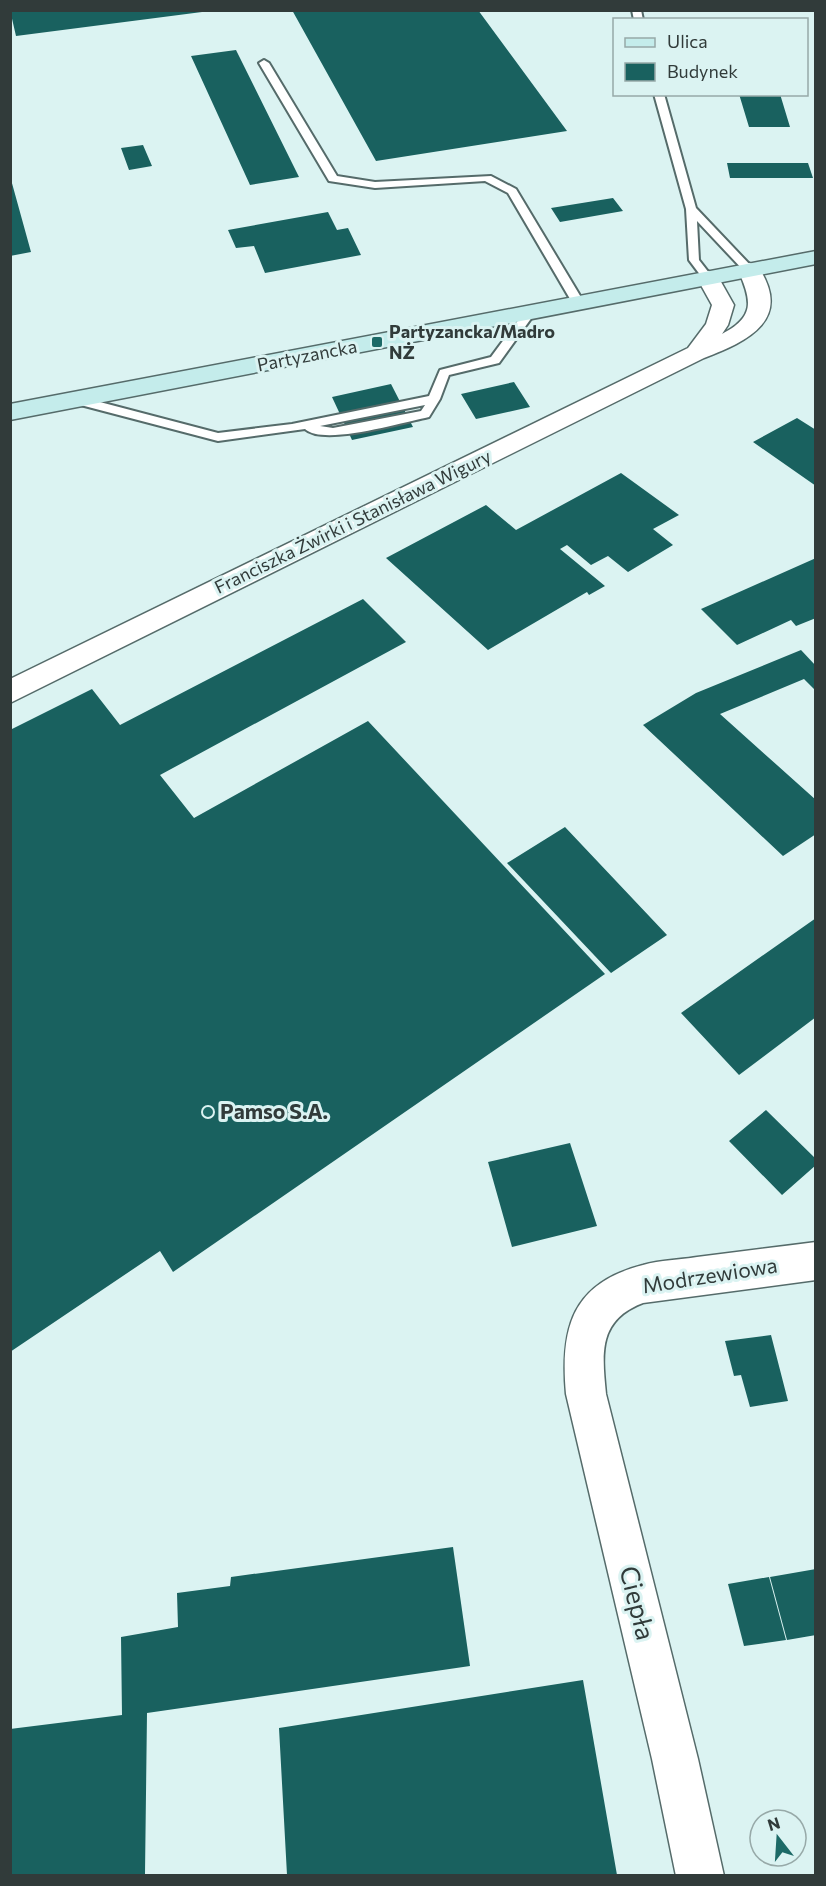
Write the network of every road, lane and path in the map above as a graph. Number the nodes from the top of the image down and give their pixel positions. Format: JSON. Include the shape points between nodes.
{"nodes":[{"id":1,"x":264,"y":63,"type":"dead end"},
{"id":2,"x":660,"y":96,"type":"edge"},
{"id":3,"x":691,"y":209,"type":"junction"},
{"id":4,"x":816,"y":257,"type":"edge"},
{"id":5,"x":749,"y":270,"type":"junction"},
{"id":6,"x":708,"y":278,"type":"junction"},
{"id":7,"x":579,"y":304,"type":"junction"},
{"id":8,"x":529,"y":313,"type":"junction"},
{"id":9,"x":696,"y":353,"type":"junction"},
{"id":10,"x":436,"y":393,"type":"junction"},
{"id":11,"x":77,"y":400,"type":"junction"},
{"id":12,"x":10,"y":412,"type":"edge"},
{"id":13,"x":292,"y":428,"type":"junction"},
{"id":14,"x":10,"y":692,"type":"edge"},
{"id":15,"x":816,"y":1261,"type":"edge"},
{"id":16,"x":587,"y":1330,"type":"joint"},
{"id":17,"x":700,"y":1875,"type":"edge"}],
"edges":[{"from":1,"to":7,"type":"lane","via":[[333,179],[375,185],[487,178],[503,186],[512,191]]},
{"from":2,"to":3,"type":"lane"},
{"from":3,"to":5,"type":"lane"},
{"from":3,"to":6,"type":"lane","via":[[694,260]]},
{"from":4,"to":5,"type":"main road","name":"Partyzancka"},
{"from":5,"to":6,"type":"main road","name":"Partyzancka"},
{"from":5,"to":9,"type":"street","name":"Franciszka Żwirki i Stanisława Wigury","via":[[760,293],[756,321],[747,330]]},
{"from":6,"to":7,"type":"main road","name":"Partyzancka"},
{"from":6,"to":9,"type":"street","name":"Franciszka Żwirki i Stanisława Wigury","via":[[723,305],[717,325]]},
{"from":7,"to":8,"type":"main road","name":"Partyzancka"},
{"from":8,"to":10,"type":"lane","via":[[495,360],[444,373]]},
{"from":8,"to":11,"type":"main road","name":"Partyzancka"},
{"from":9,"to":14,"type":"street","name":"Franciszka Żwirki i Stanisława Wigury"},
{"from":10,"to":13,"type":"lane","via":[[325,411]]},
{"from":10,"to":13,"type":"lane","via":[[425,414],[333,432]]},
{"from":11,"to":12,"type":"main road","name":"Partyzancka"},
{"from":11,"to":13,"type":"lane","via":[[218,437]]},
{"from":15,"to":16,"type":"street","name":"Modrzewiowa","via":[[643,1284],[615,1294]]},
{"from":16,"to":17,"type":"street","name":"Ciepła","via":[[583,1360],[586,1394]]}]}
